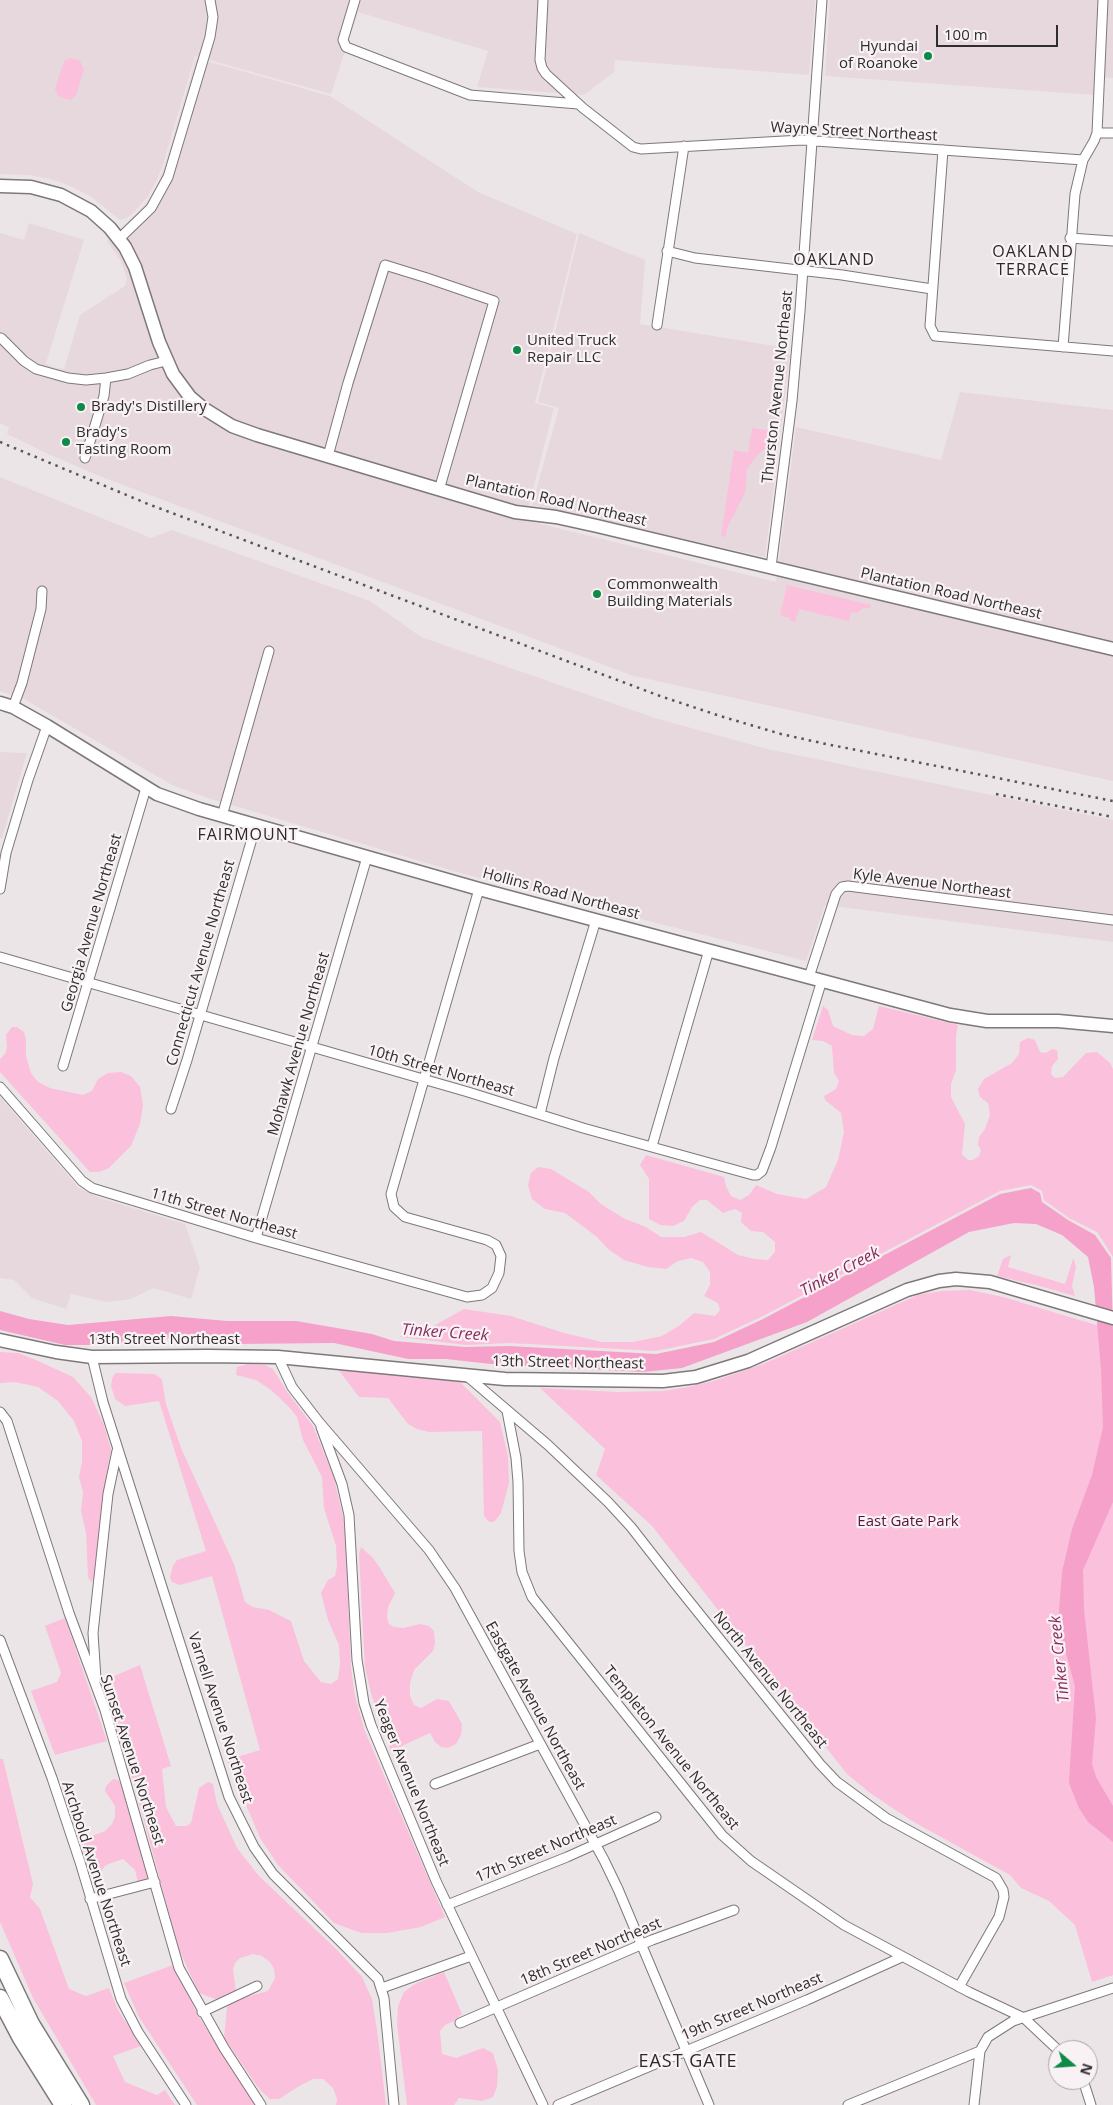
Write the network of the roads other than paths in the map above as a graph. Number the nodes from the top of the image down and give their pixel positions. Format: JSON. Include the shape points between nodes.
{"nodes":[{"id":1,"x":210,"y":0,"type":"edge"},
{"id":2,"x":355,"y":0,"type":"edge"},
{"id":3,"x":543,"y":0,"type":"edge"},
{"id":4,"x":822,"y":0,"type":"edge"},
{"id":5,"x":1103,"y":0,"type":"edge"},
{"id":6,"x":578,"y":104,"type":"junction"},
{"id":7,"x":1097,"y":133,"type":"junction"},
{"id":8,"x":1113,"y":133,"type":"edge"},
{"id":9,"x":813,"y":141,"type":"junction"},
{"id":10,"x":684,"y":146,"type":"junction"},
{"id":11,"x":943,"y":150,"type":"junction"},
{"id":12,"x":1084,"y":160,"type":"junction"},
{"id":13,"x":0,"y":186,"type":"edge"},
{"id":14,"x":1070,"y":238,"type":"junction"},
{"id":15,"x":120,"y":239,"type":"junction"},
{"id":16,"x":1113,"y":241,"type":"edge"},
{"id":17,"x":667,"y":251,"type":"junction"},
{"id":18,"x":803,"y":270,"type":"junction"},
{"id":19,"x":932,"y":289,"type":"junction"},
{"id":20,"x":657,"y":325,"type":"dead end"},
{"id":21,"x":1,"y":338,"type":"edge"},
{"id":22,"x":1063,"y":347,"type":"junction"},
{"id":23,"x":1113,"y":351,"type":"edge"},
{"id":24,"x":166,"y":361,"type":"junction"},
{"id":25,"x":106,"y":378,"type":"junction"},
{"id":26,"x":328,"y":456,"type":"junction"},
{"id":27,"x":85,"y":458,"type":"dead end"},
{"id":28,"x":439,"y":490,"type":"junction"},
{"id":29,"x":772,"y":568,"type":"junction"},
{"id":30,"x":42,"y":591,"type":"dead end"},
{"id":31,"x":1113,"y":648,"type":"edge"},
{"id":32,"x":268,"y":650,"type":"dead end"},
{"id":33,"x":0,"y":703,"type":"edge"},
{"id":34,"x":13,"y":707,"type":"junction"},
{"id":35,"x":0,"y":713,"type":"edge"},
{"id":36,"x":25,"y":714,"type":"junction"},
{"id":37,"x":47,"y":726,"type":"junction"},
{"id":38,"x":146,"y":788,"type":"junction"},
{"id":39,"x":222,"y":816,"type":"junction"},
{"id":40,"x":256,"y":825,"type":"junction"},
{"id":41,"x":367,"y":857,"type":"junction"},
{"id":42,"x":0,"y":889,"type":"edge"},
{"id":43,"x":479,"y":889,"type":"junction"},
{"id":44,"x":596,"y":920,"type":"junction"},
{"id":45,"x":1113,"y":920,"type":"edge"},
{"id":46,"x":709,"y":950,"type":"junction"},
{"id":47,"x":0,"y":956,"type":"edge"},
{"id":48,"x":816,"y":978,"type":"junction"},
{"id":49,"x":90,"y":982,"type":"junction"},
{"id":50,"x":200,"y":1015,"type":"junction"},
{"id":51,"x":1113,"y":1026,"type":"edge"},
{"id":52,"x":312,"y":1048,"type":"junction"},
{"id":53,"x":797,"y":1061,"type":"joint"},
{"id":54,"x":63,"y":1066,"type":"dead end"},
{"id":55,"x":424,"y":1080,"type":"junction"},
{"id":56,"x":0,"y":1087,"type":"edge"},
{"id":57,"x":171,"y":1109,"type":"dead end"},
{"id":58,"x":540,"y":1114,"type":"junction"},
{"id":59,"x":652,"y":1146,"type":"junction"},
{"id":60,"x":256,"y":1238,"type":"junction"},
{"id":61,"x":1113,"y":1318,"type":"edge"},
{"id":62,"x":0,"y":1340,"type":"edge"},
{"id":63,"x":92,"y":1357,"type":"junction"},
{"id":64,"x":278,"y":1357,"type":"junction"},
{"id":65,"x":466,"y":1376,"type":"junction"},
{"id":66,"x":507,"y":1411,"type":"junction"},
{"id":67,"x":0,"y":1412,"type":"edge"},
{"id":68,"x":319,"y":1422,"type":"junction"},
{"id":69,"x":118,"y":1449,"type":"junction"},
{"id":70,"x":0,"y":1640,"type":"edge"},
{"id":71,"x":97,"y":1689,"type":"junction"},
{"id":72,"x":540,"y":1744,"type":"junction"},
{"id":73,"x":435,"y":1784,"type":"dead end"},
{"id":74,"x":656,"y":1817,"type":"dead end"},
{"id":75,"x":595,"y":1844,"type":"junction"},
{"id":76,"x":155,"y":1882,"type":"junction"},
{"id":77,"x":90,"y":1899,"type":"junction"},
{"id":78,"x":447,"y":1905,"type":"junction"},
{"id":79,"x":734,"y":1910,"type":"dead end"},
{"id":80,"x":642,"y":1945,"type":"junction"},
{"id":81,"x":471,"y":1956,"type":"junction"},
{"id":82,"x":902,"y":1957,"type":"junction"},
{"id":83,"x":0,"y":1959,"type":"edge"},
{"id":84,"x":5,"y":1983,"type":"edge"},
{"id":85,"x":257,"y":1986,"type":"dead end"},
{"id":86,"x":959,"y":1987,"type":"junction"},
{"id":87,"x":382,"y":1988,"type":"junction"},
{"id":88,"x":1113,"y":1988,"type":"edge"},
{"id":89,"x":0,"y":1998,"type":"edge"},
{"id":90,"x":495,"y":2008,"type":"junction"},
{"id":91,"x":202,"y":2012,"type":"junction"},
{"id":92,"x":1024,"y":2018,"type":"junction"},
{"id":93,"x":460,"y":2023,"type":"dead end"},
{"id":94,"x":1048,"y":2041,"type":"edge"},
{"id":95,"x":687,"y":2050,"type":"junction"},
{"id":96,"x":980,"y":2051,"type":"junction"},
{"id":97,"x":1086,"y":2090,"type":"edge"},
{"id":98,"x":62,"y":2105,"type":"edge"},
{"id":99,"x":81,"y":2105,"type":"edge"},
{"id":100,"x":186,"y":2105,"type":"edge"},
{"id":101,"x":261,"y":2105,"type":"edge"},
{"id":102,"x":394,"y":2105,"type":"edge"},
{"id":103,"x":543,"y":2105,"type":"edge"},
{"id":104,"x":558,"y":2105,"type":"edge"},
{"id":105,"x":709,"y":2105,"type":"edge"},
{"id":106,"x":848,"y":2105,"type":"edge"},
{"id":107,"x":974,"y":2105,"type":"edge"},
{"id":108,"x":1091,"y":2105,"type":"edge"}],
"edges":[{"from":1,"to":15,"type":"street","via":[[210,37],[168,177],[151,208]]},
{"from":2,"to":6,"type":"street","via":[[343,40],[346,48],[470,95]]},
{"from":3,"to":6,"type":"street","name":"Wayne Street Northeast","via":[[542,68]]},
{"from":4,"to":9,"type":"street","name":"Thurston Avenue Northeast"},
{"from":5,"to":7,"type":"street"},
{"from":6,"to":10,"type":"street","name":"Wayne Street Northeast","via":[[633,147]]},
{"from":7,"to":8,"type":"street"},
{"from":7,"to":12,"type":"street"},
{"from":9,"to":10,"type":"street","name":"Wayne Street Northeast"},
{"from":9,"to":11,"type":"street","name":"Wayne Street Northeast"},
{"from":9,"to":18,"type":"street","name":"Thurston Avenue Northeast"},
{"from":10,"to":17,"type":"street"},
{"from":11,"to":12,"type":"street","name":"Wayne Street Northeast"},
{"from":11,"to":19,"type":"street"},
{"from":12,"to":14,"type":"street","via":[[1074,194]]},
{"from":13,"to":15,"type":"street","name":"Plantation Road Northeast","via":[[31,187],[68,198],[91,211]]},
{"from":14,"to":16,"type":"street"},
{"from":14,"to":22,"type":"street"},
{"from":15,"to":24,"type":"street","name":"Plantation Road Northeast","via":[[135,267]]},
{"from":17,"to":18,"type":"street","via":[[695,258]]},
{"from":17,"to":20,"type":"street"},
{"from":18,"to":19,"type":"street"},
{"from":18,"to":29,"type":"street","name":"Thurston Avenue Northeast","via":[[792,401]]},
{"from":19,"to":22,"type":"street","via":[[930,326],[938,337]]},
{"from":21,"to":25,"type":"street","via":[[36,370],[68,378]]},
{"from":22,"to":23,"type":"street"},
{"from":24,"to":25,"type":"street"},
{"from":24,"to":26,"type":"street","name":"Plantation Road Northeast","via":[[190,397],[217,418],[257,435]]},
{"from":25,"to":27,"type":"street","via":[[104,396]]},
{"from":26,"to":28,"type":"street","name":"Plantation Road Northeast"},
{"from":26,"to":28,"type":"street","via":[[385,265],[494,300]]},
{"from":28,"to":29,"type":"street","name":"Plantation Road Northeast","via":[[515,512],[587,524]]},
{"from":29,"to":31,"type":"street","name":"Plantation Road Northeast"},
{"from":30,"to":34,"type":"street","via":[[41,609]]},
{"from":32,"to":39,"type":"street"},
{"from":33,"to":34,"type":"street","name":"Hollins Road Northeast"},
{"from":34,"to":36,"type":"street","name":"Hollins Road Northeast"},
{"from":35,"to":36,"type":"street","name":"Hollins Road Northeast"},
{"from":36,"to":37,"type":"street","name":"Hollins Road Northeast"},
{"from":37,"to":38,"type":"street","name":"Hollins Road Northeast"},
{"from":37,"to":42,"type":"street","via":[[8,847]]},
{"from":38,"to":39,"type":"street","name":"Hollins Road Northeast","via":[[174,801]]},
{"from":38,"to":49,"type":"street","name":"Georgia Avenue Northeast"},
{"from":39,"to":40,"type":"street","name":"Hollins Road Northeast"},
{"from":40,"to":41,"type":"street","name":"Hollins Road Northeast"},
{"from":40,"to":50,"type":"street","name":"Connecticut Avenue Northeast"},
{"from":41,"to":43,"type":"street","name":"Hollins Road Northeast"},
{"from":41,"to":52,"type":"street","name":"Mohawk Avenue Northeast"},
{"from":43,"to":44,"type":"street","name":"Hollins Road Northeast"},
{"from":43,"to":55,"type":"street"},
{"from":44,"to":46,"type":"street","name":"Hollins Road Northeast"},
{"from":44,"to":58,"type":"street"},
{"from":45,"to":48,"type":"street","name":"Kyle Avenue Northeast","via":[[848,886],[836,894]]},
{"from":46,"to":48,"type":"street","name":"Hollins Road Northeast"},
{"from":46,"to":59,"type":"street"},
{"from":47,"to":49,"type":"street","name":"10th Street Northeast"},
{"from":48,"to":51,"type":"street","name":"Hollins Road Northeast","via":[[971,1019]]},
{"from":48,"to":53,"type":"street","name":"Kyle Avenue Northeast"},
{"from":49,"to":50,"type":"street","name":"10th Street Northeast"},
{"from":49,"to":54,"type":"street","name":"Georgia Avenue Northeast"},
{"from":50,"to":52,"type":"street","name":"10th Street Northeast"},
{"from":50,"to":57,"type":"street","name":"Connecticut Avenue Northeast"},
{"from":52,"to":55,"type":"street","name":"10th Street Northeast"},
{"from":52,"to":60,"type":"street","name":"Mohawk Avenue Northeast"},
{"from":53,"to":59,"type":"street","name":"10th Street Northeast","via":[[760,1173],[740,1172]]},
{"from":55,"to":58,"type":"street","name":"10th Street Northeast"},
{"from":55,"to":60,"type":"street","name":"11th Street Northeast","via":[[392,1184],[394,1207],[405,1217],[488,1240],[496,1246],[501,1256],[499,1273],[492,1288],[482,1295],[467,1297]]},
{"from":56,"to":60,"type":"street","name":"11th Street Northeast","via":[[88,1186]]},
{"from":58,"to":59,"type":"street","name":"10th Street Northeast"},
{"from":61,"to":65,"type":"street","name":"13th Street Northeast","via":[[990,1282],[956,1279],[907,1290],[748,1361],[696,1377],[618,1381]]},
{"from":62,"to":63,"type":"street","name":"13th Street Northeast"},
{"from":63,"to":64,"type":"street","name":"13th Street Northeast"},
{"from":63,"to":69,"type":"street","name":"Varnell Avenue Northeast"},
{"from":64,"to":65,"type":"street","name":"13th Street Northeast"},
{"from":64,"to":68,"type":"street","name":"Eastgate Avenue Northeast","via":[[292,1387]]},
{"from":65,"to":66,"type":"street","name":"North Avenue Northeast"},
{"from":66,"to":82,"type":"street","name":"Templeton Avenue Northeast","via":[[516,1458],[522,1572],[537,1606],[702,1812],[737,1850],[844,1925]]},
{"from":66,"to":86,"type":"street","name":"North Avenue Northeast","via":[[632,1527],[837,1782],[886,1818],[996,1878],[1004,1897],[999,1917]]},
{"from":67,"to":71,"type":"street","name":"Sunset Avenue Northeast","via":[[7,1422]]},
{"from":68,"to":72,"type":"street","name":"Eastgate Avenue Northeast","via":[[446,1573]]},
{"from":68,"to":78,"type":"street","name":"Yeager Avenue Northeast","via":[[342,1484],[349,1515],[357,1660],[364,1702]]},
{"from":69,"to":71,"type":"street","via":[[108,1494],[93,1633]]},
{"from":69,"to":87,"type":"street","name":"Varnell Avenue Northeast","via":[[215,1757],[241,1824],[273,1874],[374,1973]]},
{"from":70,"to":77,"type":"street","name":"Archbold Avenue Northeast","via":[[52,1778]]},
{"from":71,"to":76,"type":"street","name":"Sunset Avenue Northeast"},
{"from":72,"to":73,"type":"street"},
{"from":72,"to":75,"type":"street","name":"Eastgate Avenue Northeast"},
{"from":74,"to":75,"type":"street","name":"17th Street Northeast"},
{"from":75,"to":78,"type":"street","name":"17th Street Northeast"},
{"from":75,"to":80,"type":"street","name":"Eastgate Avenue Northeast"},
{"from":76,"to":77,"type":"street"},
{"from":76,"to":91,"type":"street","name":"Sunset Avenue Northeast","via":[[174,1954]]},
{"from":77,"to":100,"type":"street","name":"Archbold Avenue Northeast","via":[[122,2000],[138,2032]]},
{"from":78,"to":81,"type":"street","name":"Yeager Avenue Northeast"},
{"from":79,"to":80,"type":"street","name":"18th Street Northeast"},
{"from":80,"to":90,"type":"street","name":"18th Street Northeast"},
{"from":80,"to":95,"type":"street","name":"Eastgate Avenue Northeast"},
{"from":81,"to":87,"type":"street"},
{"from":81,"to":90,"type":"street","name":"Yeager Avenue Northeast"},
{"from":82,"to":86,"type":"street","name":"Templeton Avenue Northeast"},
{"from":82,"to":95,"type":"street","name":"19th Street Northeast"},
{"from":83,"to":84,"type":"highway"},
{"from":84,"to":99,"type":"highway"},
{"from":85,"to":91,"type":"street"},
{"from":86,"to":92,"type":"street","name":"Templeton Avenue Northeast"},
{"from":87,"to":102,"type":"street","name":"Varnell Avenue Northeast"},
{"from":88,"to":92,"type":"street"},
{"from":89,"to":98,"type":"highway"},
{"from":90,"to":93,"type":"street","name":"18th Street Northeast"},
{"from":90,"to":103,"type":"street","name":"Yeager Avenue Northeast"},
{"from":91,"to":101,"type":"street","name":"Sunset Avenue Northeast"},
{"from":92,"to":94,"type":"street","name":"Templeton Avenue Northeast"},
{"from":92,"to":96,"type":"street","via":[[988,2037]]},
{"from":95,"to":104,"type":"street","name":"19th Street Northeast"},
{"from":95,"to":105,"type":"street","name":"Eastgate Avenue Northeast"},
{"from":96,"to":106,"type":"street"},
{"from":96,"to":107,"type":"street"},
{"from":97,"to":108,"type":"street"}]}
